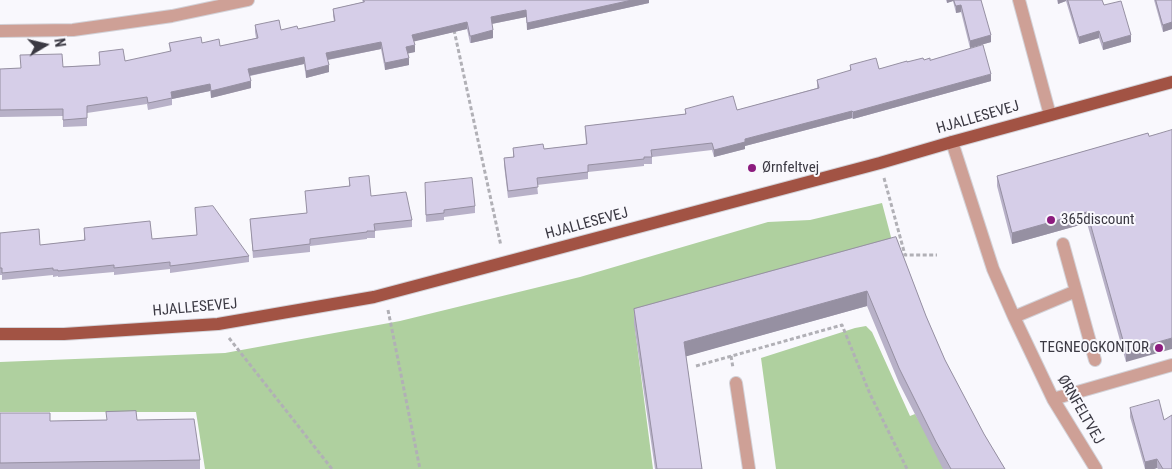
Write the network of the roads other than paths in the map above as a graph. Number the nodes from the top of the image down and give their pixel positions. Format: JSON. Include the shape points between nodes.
{"nodes":[{"id":1,"x":248,"y":0,"type":"edge"},
{"id":2,"x":1019,"y":0,"type":"edge"},
{"id":3,"x":0,"y":31,"type":"edge"},
{"id":4,"x":1172,"y":82,"type":"edge"},
{"id":5,"x":1050,"y":115,"type":"junction"},
{"id":6,"x":952,"y":142,"type":"junction"},
{"id":7,"x":1063,"y":244,"type":"dead end"},
{"id":8,"x":1076,"y":290,"type":"junction"},
{"id":9,"x":1014,"y":317,"type":"junction"},
{"id":10,"x":0,"y":334,"type":"edge"},
{"id":11,"x":1095,"y":360,"type":"dead end"},
{"id":12,"x":1172,"y":365,"type":"edge"},
{"id":13,"x":736,"y":383,"type":"dead end"},
{"id":14,"x":1053,"y":399,"type":"junction"},
{"id":15,"x":748,"y":469,"type":"edge"},
{"id":16,"x":1096,"y":469,"type":"edge"}],
"edges":[{"from":1,"to":3,"type":"street","via":[[172,16],[73,30]]},
{"from":2,"to":5,"type":"street"},
{"from":4,"to":5,"type":"main road","name":"HJALLESEVEJ"},
{"from":5,"to":6,"type":"main road","name":"HJALLESEVEJ"},
{"from":6,"to":9,"type":"street","name":"ØRNFELTVEJ","via":[[993,269]]},
{"from":6,"to":10,"type":"main road","name":"HJALLESEVEJ","via":[[364,299],[218,324],[64,334]]},
{"from":7,"to":8,"type":"street"},
{"from":8,"to":9,"type":"street"},
{"from":8,"to":11,"type":"street"},
{"from":9,"to":14,"type":"street","name":"ØRNFELTVEJ"},
{"from":12,"to":14,"type":"street"},
{"from":13,"to":15,"type":"street"},
{"from":14,"to":16,"type":"street","name":"ØRNFELTVEJ"}]}
